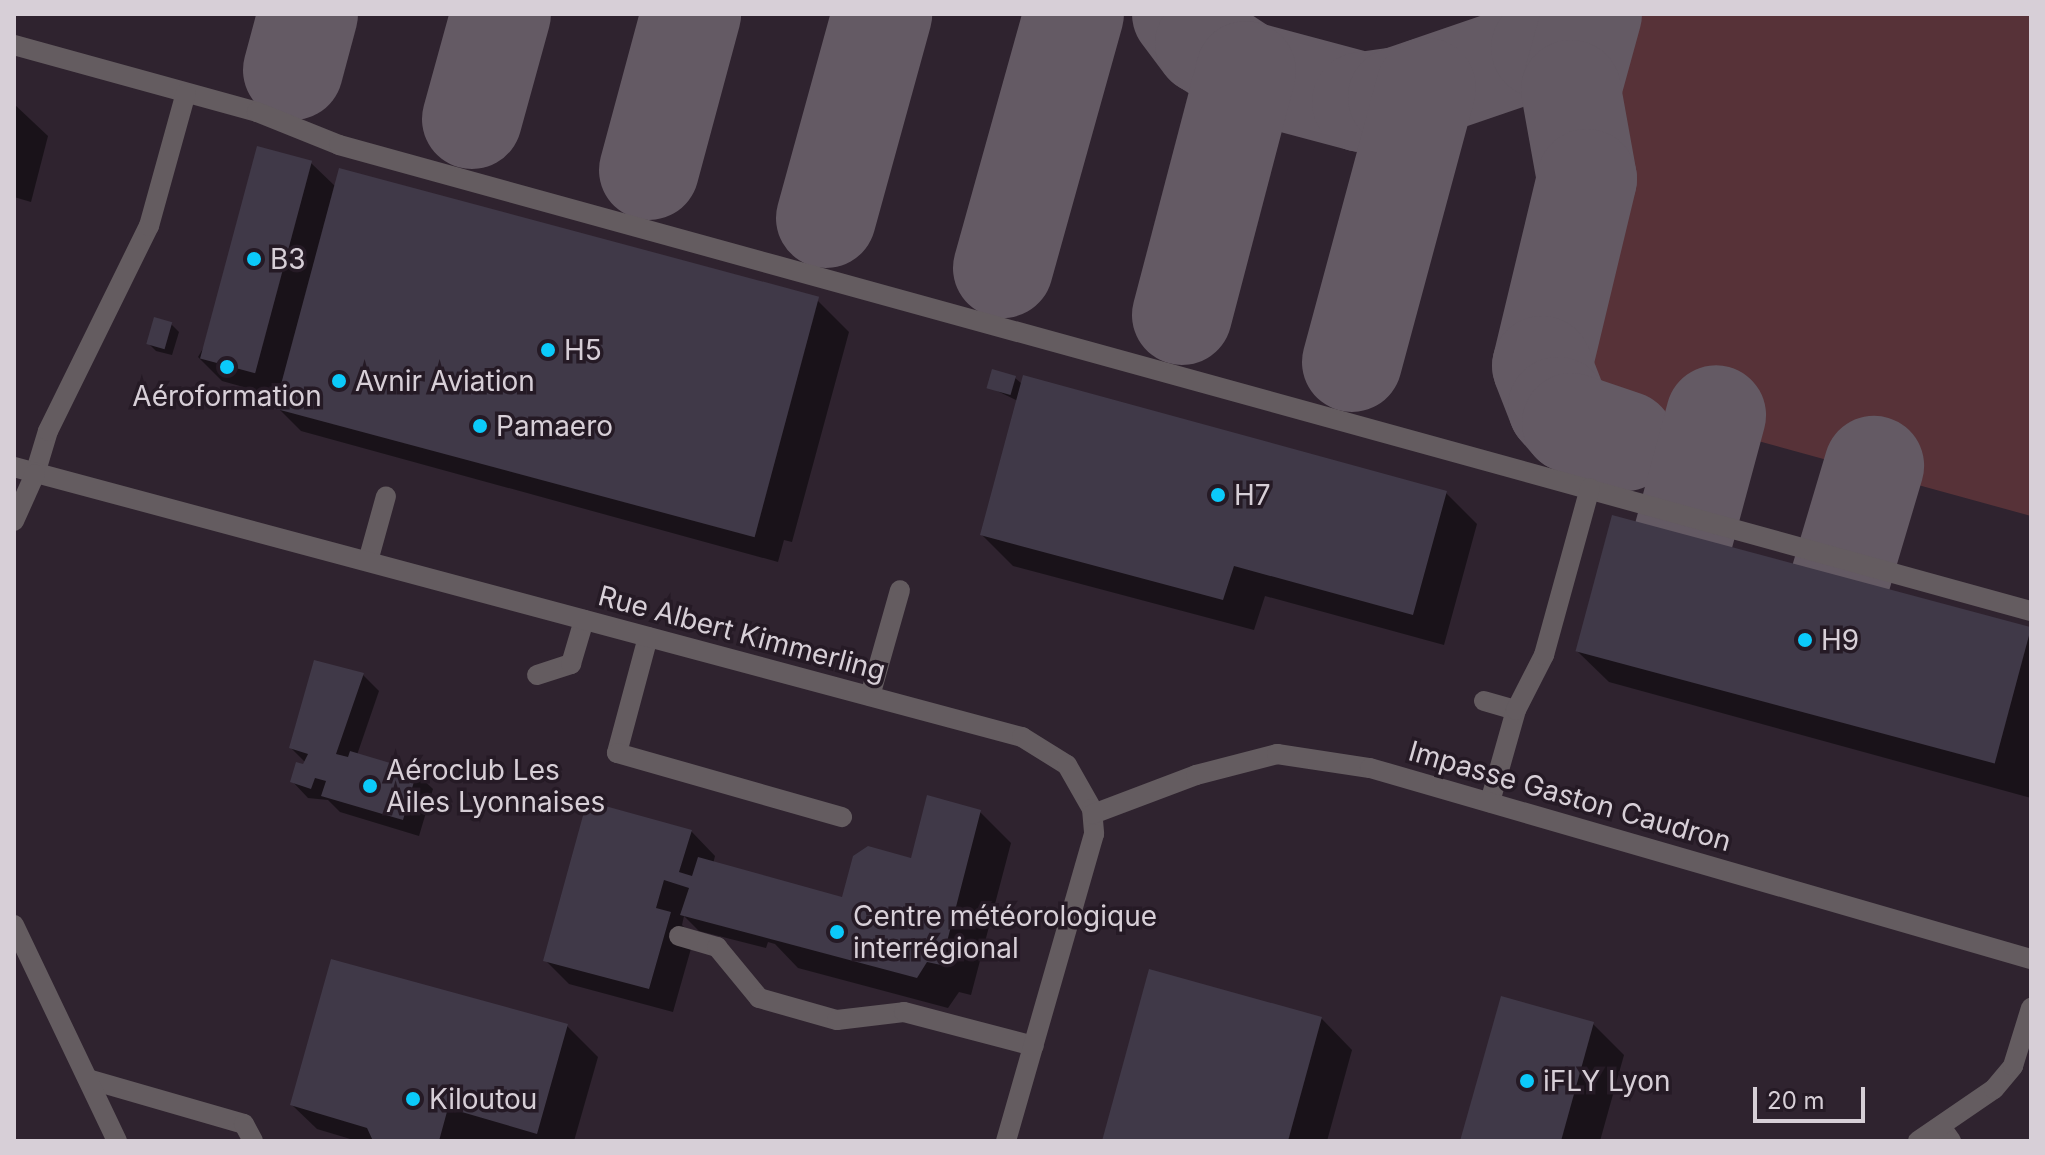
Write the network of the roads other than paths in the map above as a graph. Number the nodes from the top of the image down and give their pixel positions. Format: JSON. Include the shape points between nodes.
{"nodes":[{"id":1,"x":14,"y":45,"type":"edge"},
{"id":2,"x":186,"y":93,"type":"junction"},
{"id":3,"x":14,"y":467,"type":"edge"},
{"id":4,"x":35,"y":474,"type":"junction"},
{"id":5,"x":1590,"y":488,"type":"junction"},
{"id":6,"x":386,"y":496,"type":"dead end"},
{"id":7,"x":14,"y":521,"type":"edge"},
{"id":8,"x":368,"y":561,"type":"junction"},
{"id":9,"x":900,"y":590,"type":"dead end"},
{"id":10,"x":2031,"y":611,"type":"edge"},
{"id":11,"x":584,"y":620,"type":"junction"},
{"id":12,"x":648,"y":637,"type":"junction"},
{"id":13,"x":537,"y":675,"type":"dead end"},
{"id":14,"x":870,"y":696,"type":"junction"},
{"id":15,"x":1484,"y":701,"type":"dead end"},
{"id":16,"x":1516,"y":710,"type":"junction"},
{"id":17,"x":1490,"y":802,"type":"junction"},
{"id":18,"x":1093,"y":814,"type":"junction"},
{"id":19,"x":842,"y":817,"type":"dead end"},
{"id":20,"x":14,"y":925,"type":"edge"},
{"id":21,"x":679,"y":936,"type":"dead end"},
{"id":22,"x":2031,"y":959,"type":"edge"},
{"id":23,"x":2031,"y":1008,"type":"edge"},
{"id":24,"x":1034,"y":1046,"type":"junction"},
{"id":25,"x":88,"y":1079,"type":"junction"},
{"id":26,"x":1946,"y":1134,"type":"edge"},
{"id":27,"x":117,"y":1141,"type":"edge"},
{"id":28,"x":253,"y":1141,"type":"edge"},
{"id":29,"x":1006,"y":1141,"type":"edge"},
{"id":30,"x":1918,"y":1141,"type":"edge"}],
"edges":[{"from":1,"to":2,"type":"street"},
{"from":2,"to":4,"type":"street","via":[[149,226],[48,431]]},
{"from":2,"to":5,"type":"street","via":[[257,112],[339,145]]},
{"from":3,"to":4,"type":"street","name":"Rue Albert Kimmerling"},
{"from":4,"to":7,"type":"street"},
{"from":4,"to":8,"type":"street","name":"Rue Albert Kimmerling"},
{"from":5,"to":10,"type":"street"},
{"from":5,"to":16,"type":"street","via":[[1544,655]]},
{"from":6,"to":8,"type":"street"},
{"from":8,"to":11,"type":"street","name":"Rue Albert Kimmerling"},
{"from":9,"to":14,"type":"street"},
{"from":11,"to":12,"type":"street","name":"Rue Albert Kimmerling"},
{"from":11,"to":13,"type":"street","via":[[571,664]]},
{"from":12,"to":14,"type":"street","name":"Rue Albert Kimmerling"},
{"from":12,"to":19,"type":"street","via":[[617,753]]},
{"from":14,"to":18,"type":"street","name":"Rue Albert Kimmerling","via":[[1022,737],[1067,765],[1083,785]]},
{"from":15,"to":16,"type":"street"},
{"from":16,"to":17,"type":"street"},
{"from":17,"to":18,"type":"street","name":"Impasse Gaston Caudron","via":[[1370,768],[1277,754],[1196,775]]},
{"from":17,"to":22,"type":"street","name":"Impasse Gaston Caudron"},
{"from":18,"to":24,"type":"street","via":[[1094,834]]},
{"from":20,"to":25,"type":"street"},
{"from":21,"to":24,"type":"street","via":[[717,947],[759,998],[837,1020],[904,1012]]},
{"from":23,"to":26,"type":"street","via":[[2013,1066]]},
{"from":24,"to":29,"type":"street"},
{"from":25,"to":27,"type":"street"},
{"from":25,"to":28,"type":"street","via":[[244,1124]]},
{"from":26,"to":30,"type":"street"}]}
